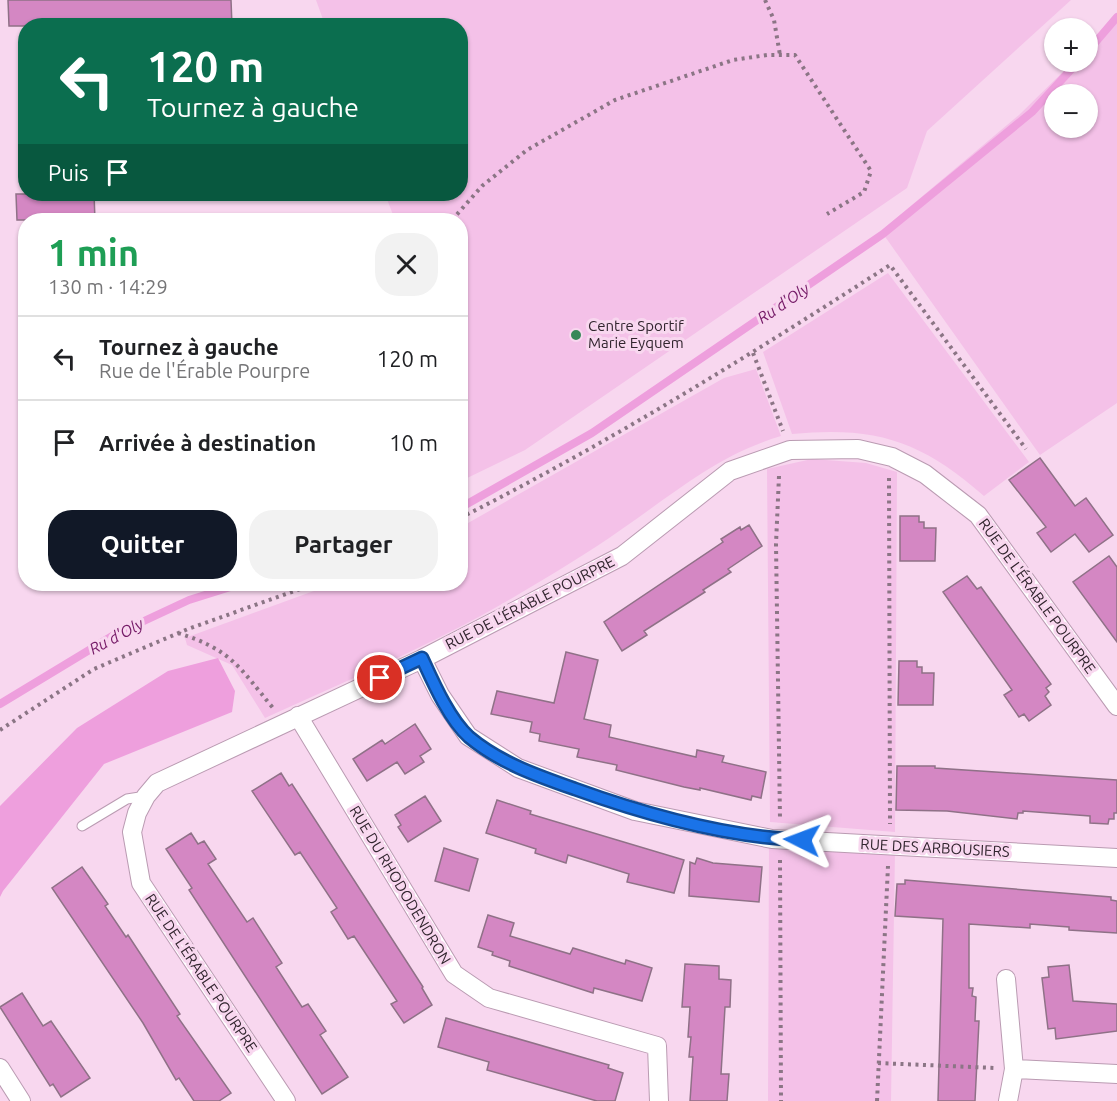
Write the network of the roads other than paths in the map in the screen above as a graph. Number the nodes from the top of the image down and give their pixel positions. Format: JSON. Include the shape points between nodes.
{"nodes":[{"id":1,"x":422,"y":658,"type":"junction"},
{"id":2,"x":1117,"y":706,"type":"edge"},
{"id":3,"x":291,"y":720,"type":"junction"},
{"id":4,"x":146,"y":796,"type":"junction"},
{"id":5,"x":82,"y":826,"type":"dead end"},
{"id":6,"x":1117,"y":858,"type":"edge"},
{"id":7,"x":1006,"y":979,"type":"dead end"},
{"id":8,"x":0,"y":1068,"type":"edge"},
{"id":9,"x":1014,"y":1069,"type":"junction"},
{"id":10,"x":1117,"y":1074,"type":"edge"},
{"id":11,"x":21,"y":1101,"type":"edge"},
{"id":12,"x":286,"y":1101,"type":"edge"},
{"id":13,"x":659,"y":1101,"type":"edge"},
{"id":14,"x":1008,"y":1101,"type":"edge"}],
"edges":[{"from":1,"to":2,"type":"street","name":"RUE DE L'ÉRABLE POURPRE","via":[[622,556],[730,471],[790,450],[858,449],[892,457],[925,474],[978,515]]},
{"from":1,"to":3,"type":"street","name":"RUE DE L'ÉRABLE POURPRE"},
{"from":1,"to":6,"type":"street","name":"RUE DES ARBOUSIERS","via":[[440,695],[468,736],[518,768],[635,811],[780,839]]},
{"from":3,"to":4,"type":"street","name":"RUE DE L'ÉRABLE POURPRE","via":[[157,783]]},
{"from":3,"to":13,"type":"street","name":"RUE DU RHODODENDRON","via":[[454,974],[489,998],[657,1046]]},
{"from":4,"to":5,"type":"lane","via":[[127,799]]},
{"from":4,"to":12,"type":"street","name":"RUE DE L'ÉRABLE POURPRE","via":[[132,832],[141,883]]},
{"from":7,"to":9,"type":"street"},
{"from":8,"to":11,"type":"street"},
{"from":9,"to":10,"type":"street"},
{"from":9,"to":14,"type":"street"}]}
